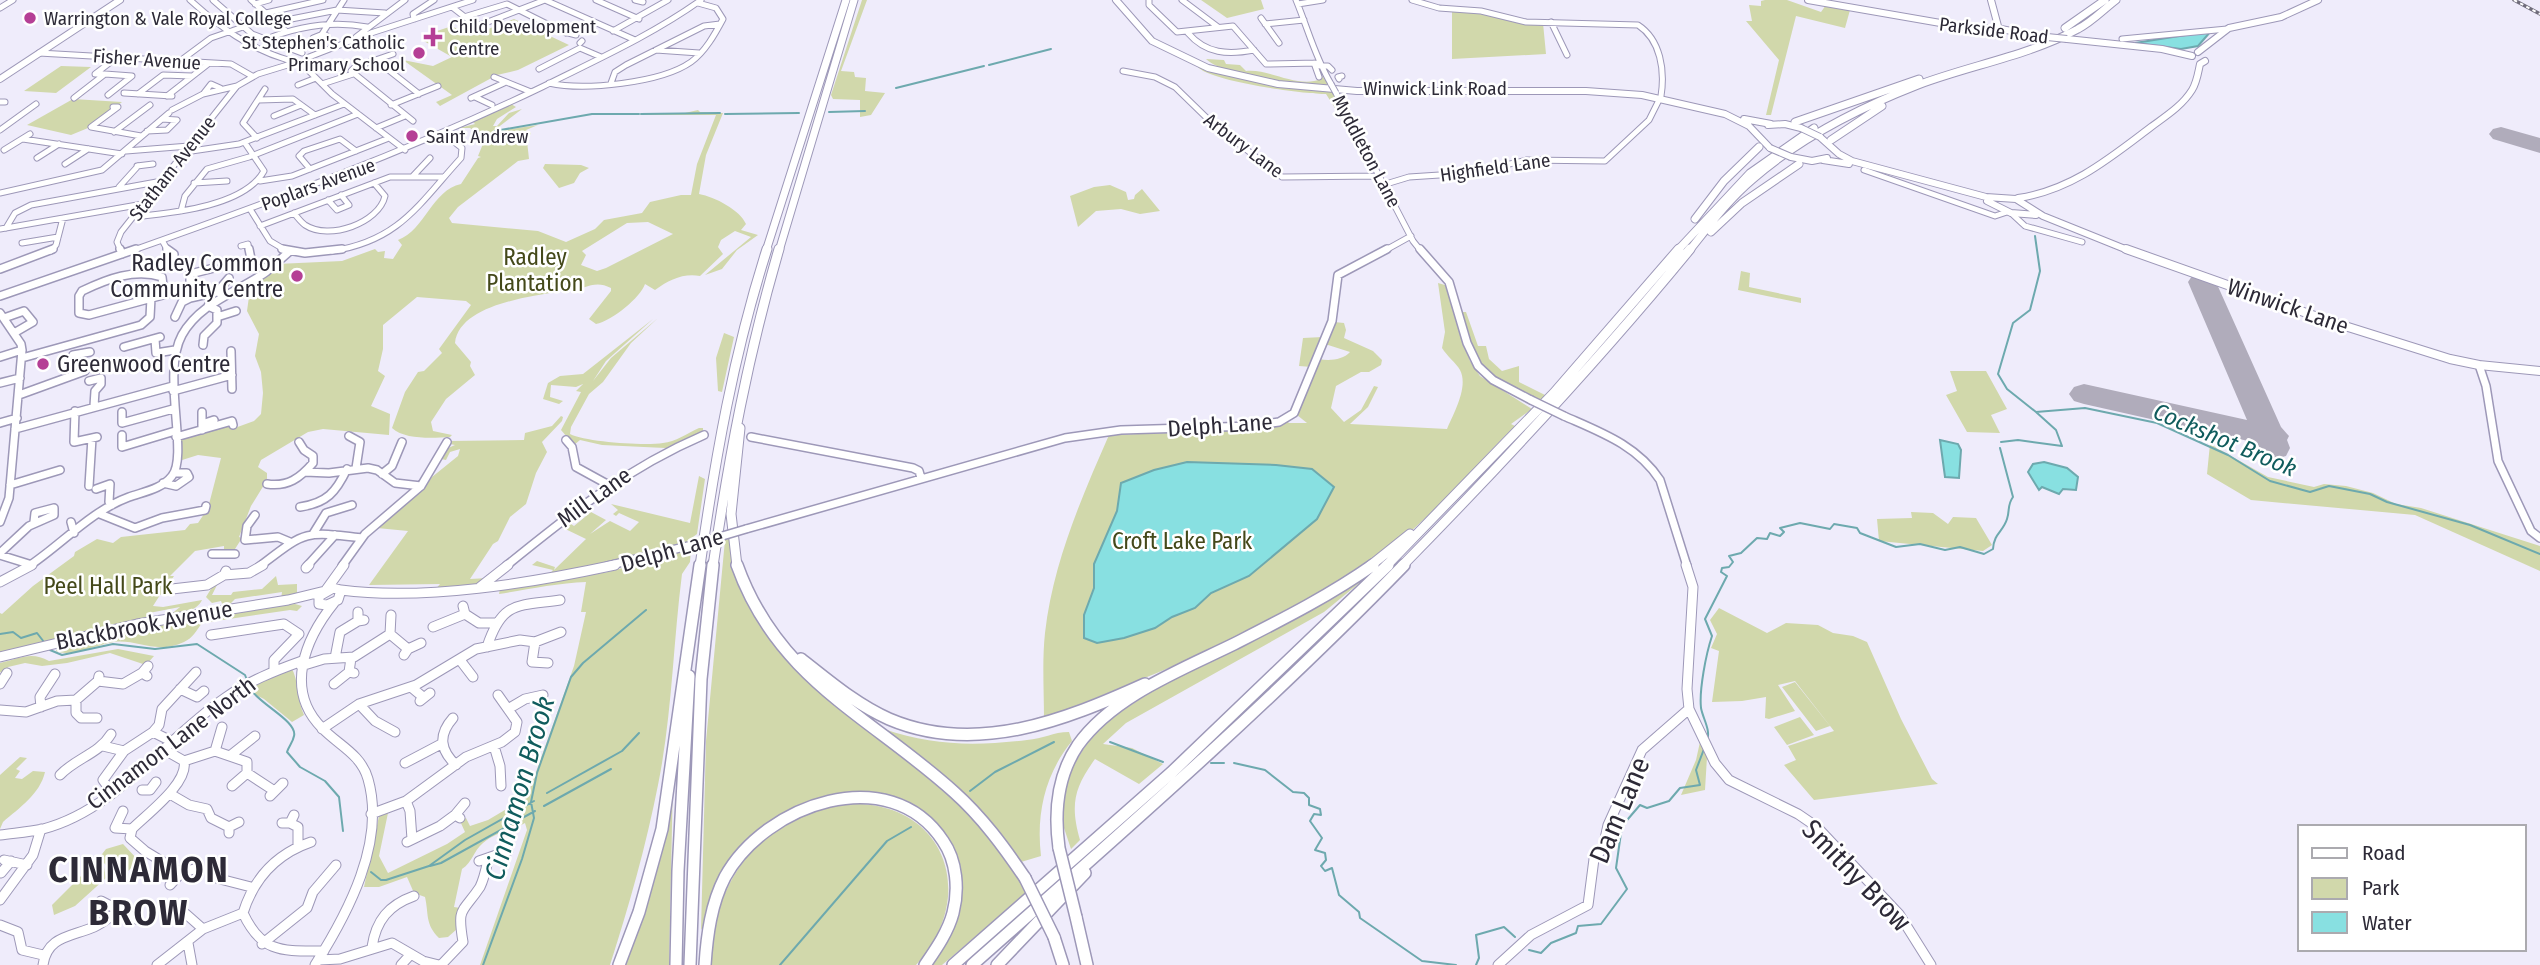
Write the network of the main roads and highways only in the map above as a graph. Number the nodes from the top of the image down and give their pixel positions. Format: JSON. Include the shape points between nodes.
{"nodes":[{"id":1,"x":120,"y":0,"type":"edge"},
{"id":2,"x":841,"y":0,"type":"edge"},
{"id":3,"x":846,"y":0,"type":"edge"},
{"id":4,"x":856,"y":0,"type":"edge"},
{"id":5,"x":1118,"y":0,"type":"edge"},
{"id":6,"x":1808,"y":0,"type":"edge"},
{"id":7,"x":1991,"y":0,"type":"edge"},
{"id":8,"x":2105,"y":0,"type":"edge"},
{"id":9,"x":2116,"y":0,"type":"edge"},
{"id":10,"x":2318,"y":0,"type":"edge"},
{"id":11,"x":1998,"y":24,"type":"junction"},
{"id":12,"x":1988,"y":29,"type":"junction"},
{"id":13,"x":2009,"y":32,"type":"junction"},
{"id":14,"x":834,"y":50,"type":"junction"},
{"id":15,"x":2199,"y":56,"type":"junction"},
{"id":16,"x":0,"y":79,"type":"edge"},
{"id":17,"x":1916,"y":84,"type":"junction"},
{"id":18,"x":1726,"y":115,"type":"junction"},
{"id":19,"x":1775,"y":124,"type":"junction"},
{"id":20,"x":1798,"y":125,"type":"junction"},
{"id":21,"x":1759,"y":141,"type":"junction"},
{"id":22,"x":1831,"y":144,"type":"junction"},
{"id":23,"x":1823,"y":160,"type":"junction"},
{"id":24,"x":1812,"y":161,"type":"junction"},
{"id":25,"x":1799,"y":164,"type":"joint"},
{"id":26,"x":2013,"y":209,"type":"junction"},
{"id":27,"x":1693,"y":246,"type":"junction"},
{"id":28,"x":1667,"y":264,"type":"junction"},
{"id":29,"x":765,"y":293,"type":"junction"},
{"id":30,"x":2540,"y":370,"type":"edge"},
{"id":31,"x":1519,"y":432,"type":"junction"},
{"id":32,"x":1433,"y":519,"type":"junction"},
{"id":33,"x":1358,"y":576,"type":"junction"},
{"id":34,"x":696,"y":595,"type":"junction"},
{"id":35,"x":776,"y":640,"type":"junction"},
{"id":36,"x":1227,"y":647,"type":"junction"},
{"id":37,"x":1149,"y":808,"type":"junction"},
{"id":38,"x":619,"y":965,"type":"edge"},
{"id":39,"x":676,"y":965,"type":"edge"},
{"id":40,"x":690,"y":965,"type":"edge"},
{"id":41,"x":705,"y":965,"type":"edge"},
{"id":42,"x":925,"y":965,"type":"edge"},
{"id":43,"x":953,"y":965,"type":"edge"},
{"id":44,"x":972,"y":965,"type":"edge"},
{"id":45,"x":997,"y":965,"type":"edge"},
{"id":46,"x":1063,"y":965,"type":"edge"},
{"id":47,"x":1087,"y":965,"type":"edge"}],
"edges":[{"from":1,"to":16,"type":"main road"},
{"from":2,"to":14,"type":"highway"},
{"from":3,"to":14,"type":"highway"},
{"from":4,"to":14,"type":"highway"},
{"from":5,"to":18,"type":"main road","name":"Winwick Link Road","via":[[1133,23],[1158,43],[1210,68],[1260,81],[1348,91],[1575,91],[1660,97]]},
{"from":6,"to":12,"type":"main road","name":"Parkside Road"},
{"from":7,"to":11,"type":"main road"},
{"from":8,"to":17,"type":"highway","via":[[2073,24],[2033,43]]},
{"from":9,"to":17,"type":"highway","via":[[2080,28],[2035,48]]},
{"from":10,"to":15,"type":"main road","via":[[2281,17],[2227,29]]},
{"from":11,"to":12,"type":"main road","name":"Parkside Road"},
{"from":11,"to":13,"type":"main road","name":"Parkside Road"},
{"from":12,"to":13,"type":"main road"},
{"from":13,"to":15,"type":"main road","name":"Parkside Road","bridge":true},
{"from":14,"to":29,"type":"highway"},
{"from":14,"to":34,"type":"highway","via":[[753,292],[710,495]]},
{"from":15,"to":26,"type":"main road","via":[[2191,91],[2170,112],[2095,169]]},
{"from":17,"to":20,"type":"highway"},
{"from":17,"to":22,"type":"highway","via":[[1865,115]]},
{"from":17,"to":27,"type":"highway","via":[[1816,133],[1753,179]]},
{"from":17,"to":28,"type":"highway","via":[[1854,107],[1781,147],[1727,193]]},
{"from":18,"to":19,"type":"main road","name":"Winwick Link Road"},
{"from":18,"to":21,"type":"main road","name":"Winwick Link Road","via":[[1746,124]]},
{"from":19,"to":20,"type":"main road","name":"Winwick Link Road"},
{"from":19,"to":21,"type":"main road","via":[[1760,129]]},
{"from":20,"to":22,"type":"main road","name":"Winwick Lane","bridge":true},
{"from":21,"to":24,"type":"main road","name":"Winwick Link Road","bridge":true,"via":[[1791,157]]},
{"from":21,"to":28,"type":"highway","via":[[1710,199]]},
{"from":22,"to":23,"type":"main road","via":[[1830,155]]},
{"from":22,"to":26,"type":"main road","name":"Winwick Lane","via":[[1858,163],[1986,197]]},
{"from":23,"to":24,"type":"main road","name":"Winwick Lane"},
{"from":23,"to":26,"type":"main road","name":"Winwick Lane"},
{"from":24,"to":25,"type":"main road"},
{"from":25,"to":27,"type":"highway","via":[[1742,203]]},
{"from":26,"to":26,"type":"main road","via":[[2013,198]]},
{"from":26,"to":30,"type":"main road","name":"Winwick Lane","via":[[2321,319],[2479,365]]},
{"from":27,"to":37,"type":"highway","via":[[1499,468],[1329,642]]},
{"from":28,"to":31,"type":"highway"},
{"from":29,"to":35,"type":"highway","via":[[737,452],[732,528],[736,563],[746,591]]},
{"from":29,"to":40,"type":"highway","via":[[733,433],[709,592],[699,719]]},
{"from":31,"to":32,"type":"highway"},
{"from":31,"to":33,"type":"highway"},
{"from":32,"to":33,"type":"highway"},
{"from":32,"to":43,"type":"highway","via":[[1318,635]]},
{"from":33,"to":36,"type":"highway"},
{"from":34,"to":38,"type":"highway","via":[[662,829]]},
{"from":34,"to":39,"type":"highway","via":[[683,768]]},
{"from":35,"to":36,"type":"highway","via":[[890,719],[960,735],[1003,734],[1044,725]]},
{"from":35,"to":46,"type":"highway","bridge":true,"via":[[819,683],[972,810],[1025,878]]},
{"from":36,"to":47,"type":"highway","bridge":true,"via":[[1131,698],[1087,734],[1067,764],[1057,811],[1059,848]]},
{"from":37,"to":44,"type":"highway"},
{"from":37,"to":45,"type":"highway"},
{"from":41,"to":42,"type":"highway","via":[[717,896],[746,849],[782,819],[811,806],[845,798],[881,798],[914,810],[930,822],[951,857],[956,884],[953,914]]}]}
